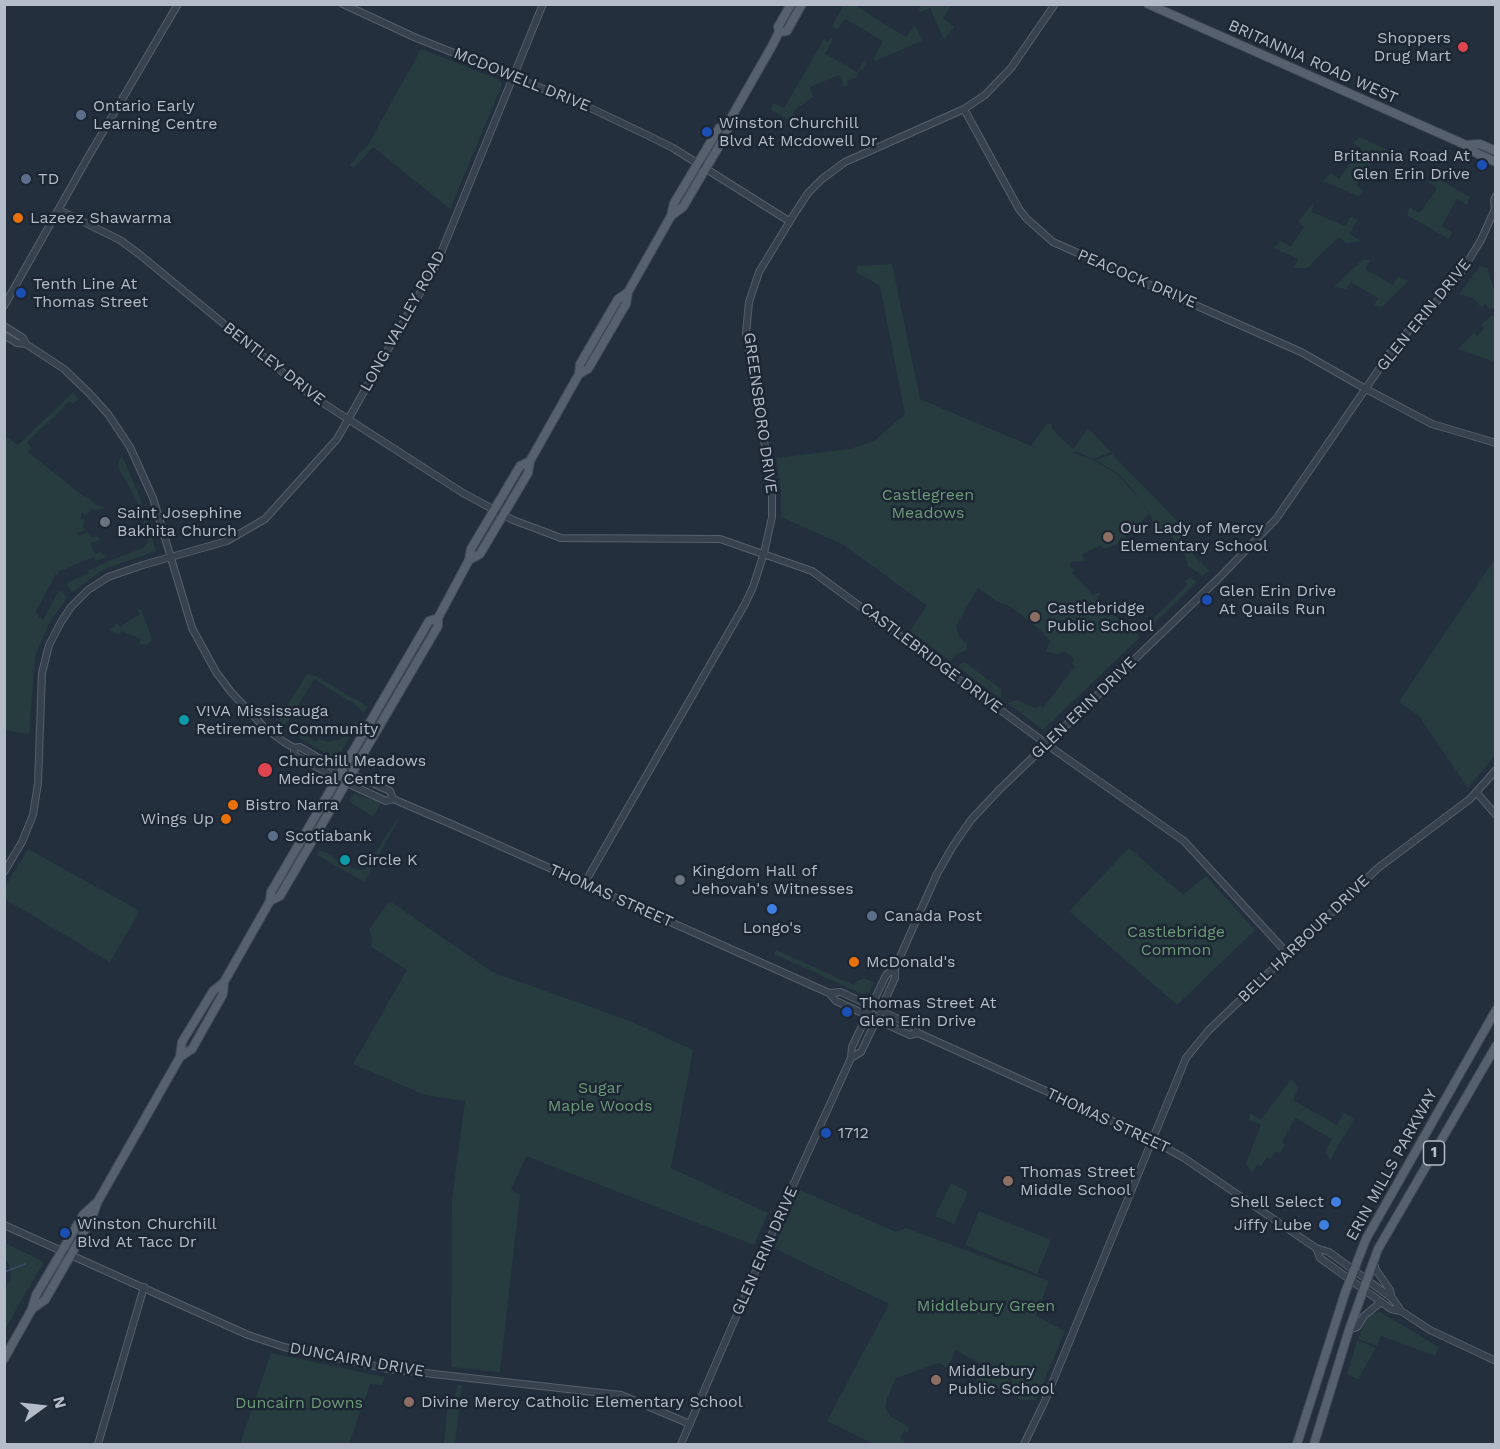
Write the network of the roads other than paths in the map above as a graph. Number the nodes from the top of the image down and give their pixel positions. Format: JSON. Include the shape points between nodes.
{"nodes":[{"id":1,"x":178,"y":4,"type":"edge"},
{"id":2,"x":343,"y":4,"type":"edge"},
{"id":3,"x":543,"y":4,"type":"edge"},
{"id":4,"x":791,"y":4,"type":"edge"},
{"id":5,"x":802,"y":4,"type":"edge"},
{"id":6,"x":1055,"y":4,"type":"edge"},
{"id":7,"x":1148,"y":4,"type":"edge"},
{"id":8,"x":779,"y":32,"type":"junction"},
{"id":9,"x":514,"y":76,"type":"junction"},
{"id":10,"x":964,"y":108,"type":"junction"},
{"id":11,"x":728,"y":123,"type":"junction"},
{"id":12,"x":1466,"y":145,"type":"junction"},
{"id":13,"x":1496,"y":151,"type":"edge"},
{"id":14,"x":1496,"y":162,"type":"edge"},
{"id":15,"x":698,"y":164,"type":"junction"},
{"id":16,"x":706,"y":169,"type":"junction"},
{"id":17,"x":1496,"y":196,"type":"edge"},
{"id":18,"x":1495,"y":209,"type":"edge"},
{"id":19,"x":59,"y":210,"type":"junction"},
{"id":20,"x":671,"y":216,"type":"junction"},
{"id":21,"x":789,"y":221,"type":"junction"},
{"id":22,"x":4,"y":306,"type":"edge"},
{"id":23,"x":4,"y":326,"type":"edge"},
{"id":24,"x":4,"y":335,"type":"edge"},
{"id":25,"x":26,"y":344,"type":"junction"},
{"id":26,"x":1366,"y":389,"type":"junction"},
{"id":27,"x":348,"y":420,"type":"junction"},
{"id":28,"x":1496,"y":442,"type":"edge"},
{"id":29,"x":530,"y":461,"type":"junction"},
{"id":30,"x":494,"y":510,"type":"junction"},
{"id":31,"x":503,"y":515,"type":"junction"},
{"id":32,"x":764,"y":553,"type":"junction"},
{"id":33,"x":170,"y":557,"type":"junction"},
{"id":34,"x":469,"y":560,"type":"junction"},
{"id":35,"x":438,"y":618,"type":"junction"},
{"id":36,"x":1046,"y":744,"type":"junction"},
{"id":37,"x":294,"y":748,"type":"junction"},
{"id":38,"x":342,"y":770,"type":"junction"},
{"id":39,"x":1496,"y":770,"type":"edge"},
{"id":40,"x":352,"y":774,"type":"junction"},
{"id":41,"x":337,"y":779,"type":"junction"},
{"id":42,"x":346,"y":783,"type":"junction"},
{"id":43,"x":1477,"y":793,"type":"junction"},
{"id":44,"x":393,"y":799,"type":"junction"},
{"id":45,"x":1496,"y":815,"type":"edge"},
{"id":46,"x":4,"y":872,"type":"edge"},
{"id":47,"x":584,"y":884,"type":"junction"},
{"id":48,"x":270,"y":901,"type":"junction"},
{"id":49,"x":1288,"y":954,"type":"junction"},
{"id":50,"x":895,"y":968,"type":"junction"},
{"id":51,"x":829,"y":993,"type":"junction"},
{"id":52,"x":871,"y":1006,"type":"junction"},
{"id":53,"x":1496,"y":1010,"type":"edge"},
{"id":54,"x":881,"y":1011,"type":"junction"},
{"id":55,"x":867,"y":1015,"type":"junction"},
{"id":56,"x":877,"y":1020,"type":"junction"},
{"id":57,"x":918,"y":1034,"type":"junction"},
{"id":58,"x":1496,"y":1046,"type":"edge"},
{"id":59,"x":851,"y":1058,"type":"junction"},
{"id":60,"x":1151,"y":1139,"type":"junction"},
{"id":61,"x":98,"y":1201,"type":"junction"},
{"id":62,"x":4,"y":1225,"type":"edge"},
{"id":63,"x":1316,"y":1248,"type":"junction"},
{"id":64,"x":62,"y":1250,"type":"junction"},
{"id":65,"x":71,"y":1255,"type":"junction"},
{"id":66,"x":1373,"y":1261,"type":"junction"},
{"id":67,"x":1354,"y":1270,"type":"junction"},
{"id":68,"x":1350,"y":1280,"type":"junction"},
{"id":69,"x":1366,"y":1280,"type":"junction"},
{"id":70,"x":144,"y":1287,"type":"junction"},
{"id":71,"x":1363,"y":1289,"type":"junction"},
{"id":72,"x":1393,"y":1299,"type":"junction"},
{"id":73,"x":1381,"y":1302,"type":"junction"},
{"id":74,"x":32,"y":1309,"type":"junction"},
{"id":75,"x":1401,"y":1311,"type":"junction"},
{"id":76,"x":1349,"y":1329,"type":"junction"},
{"id":77,"x":4,"y":1359,"type":"edge"},
{"id":78,"x":1496,"y":1361,"type":"edge"},
{"id":79,"x":690,"y":1424,"type":"junction"},
{"id":80,"x":98,"y":1444,"type":"edge"},
{"id":81,"x":681,"y":1444,"type":"edge"},
{"id":82,"x":1024,"y":1444,"type":"edge"},
{"id":83,"x":1297,"y":1444,"type":"edge"},
{"id":84,"x":1314,"y":1444,"type":"edge"}],
"edges":[{"from":1,"to":19,"type":"street"},
{"from":2,"to":9,"type":"street","name":"MCDOWELL DRIVE"},
{"from":3,"to":9,"type":"street","name":"LONG VALLEY ROAD"},
{"from":4,"to":8,"type":"main road"},
{"from":5,"to":8,"type":"main road","via":[[787,30]]},
{"from":6,"to":10,"type":"street","name":"GREENSBORO DRIVE","via":[[999,82]]},
{"from":7,"to":12,"type":"main road","name":"BRITANNIA ROAD WEST"},
{"from":8,"to":11,"type":"main road"},
{"from":9,"to":15,"type":"street","name":"MCDOWELL DRIVE","via":[[647,135]]},
{"from":9,"to":27,"type":"street","name":"LONG VALLEY ROAD","via":[[433,271]]},
{"from":10,"to":21,"type":"street","name":"GREENSBORO DRIVE","via":[[832,170]]},
{"from":10,"to":26,"type":"street","name":"PEACOCK DRIVE","via":[[1019,209],[1053,242],[1301,352]]},
{"from":11,"to":15,"type":"main road","via":[[719,128]]},
{"from":11,"to":16,"type":"main road","via":[[727,133]]},
{"from":12,"to":13,"type":"main road","name":"BRITANNIA ROAD WEST","via":[[1480,144]]},
{"from":12,"to":14,"type":"main road","name":"BRITANNIA ROAD WEST"},
{"from":15,"to":16,"type":"street","name":"MCDOWELL DRIVE"},
{"from":15,"to":20,"type":"main road","via":[[674,202]]},
{"from":16,"to":20,"type":"main road","via":[[683,207]]},
{"from":16,"to":21,"type":"street","name":"MCDOWELL DRIVE"},
{"from":17,"to":18,"type":"street","name":"GLEN ERIN DRIVE"},
{"from":18,"to":26,"type":"street","name":"GLEN ERIN DRIVE","via":[[1462,271],[1397,343]]},
{"from":19,"to":22,"type":"street"},
{"from":19,"to":27,"type":"street","name":"BENTLEY DRIVE","via":[[120,240],[290,381]]},
{"from":20,"to":29,"type":"main road","via":[[628,292],[618,299],[580,364],[579,374]]},
{"from":21,"to":32,"type":"street","name":"GREENSBORO DRIVE","via":[[759,272],[747,316],[749,354],[773,504]]},
{"from":23,"to":25,"type":"street","name":"THOMAS STREET"},
{"from":24,"to":25,"type":"street","name":"THOMAS STREET"},
{"from":25,"to":33,"type":"street","name":"THOMAS STREET","via":[[64,369],[119,430],[149,488]]},
{"from":26,"to":28,"type":"street","via":[[1432,423]]},
{"from":26,"to":36,"type":"street","name":"GLEN ERIN DRIVE","via":[[1263,534]]},
{"from":27,"to":30,"type":"street","name":"BENTLEY DRIVE"},
{"from":27,"to":33,"type":"street","name":"LONG VALLEY ROAD","via":[[337,439],[265,519],[227,541]]},
{"from":29,"to":30,"type":"main road","via":[[520,466]]},
{"from":29,"to":31,"type":"main road","via":[[528,473]]},
{"from":30,"to":31,"type":"street","name":"BENTLEY DRIVE"},
{"from":30,"to":34,"type":"main road","via":[[471,549]]},
{"from":31,"to":32,"type":"street","name":"CASTLEBRIDGE DRIVE","via":[[561,538],[720,539]]},
{"from":31,"to":34,"type":"main road","via":[[480,554]]},
{"from":32,"to":36,"type":"street","name":"CASTLEBRIDGE DRIVE","via":[[812,571]]},
{"from":32,"to":47,"type":"street","name":"GREENSBORO DRIVE","via":[[745,604]]},
{"from":33,"to":37,"type":"street","name":"THOMAS STREET","via":[[192,628],[216,672],[265,728]]},
{"from":33,"to":46,"type":"street","name":"LONG VALLEY ROAD","via":[[102,580],[75,603],[53,636],[42,673],[36,799],[25,836]]},
{"from":34,"to":35,"type":"main road"},
{"from":35,"to":38,"type":"main road","via":[[429,621]]},
{"from":35,"to":40,"type":"main road","via":[[438,626]]},
{"from":36,"to":49,"type":"street","name":"CASTLEBRIDGE DRIVE","via":[[1184,841]]},
{"from":36,"to":50,"type":"street","name":"GLEN ERIN DRIVE","via":[[963,830],[937,874]]},
{"from":37,"to":38,"type":"street","name":"THOMAS STREET","via":[[300,747]]},
{"from":37,"to":41,"type":"street","name":"THOMAS STREET","via":[[294,755]]},
{"from":38,"to":40,"type":"street","name":"THOMAS STREET"},
{"from":38,"to":41,"type":"main road"},
{"from":39,"to":43,"type":"street","name":"BELL HARBOUR DRIVE"},
{"from":40,"to":42,"type":"main road"},
{"from":40,"to":44,"type":"street","name":"THOMAS STREET","via":[[390,791]]},
{"from":41,"to":42,"type":"street","name":"THOMAS STREET"},
{"from":41,"to":48,"type":"main road"},
{"from":42,"to":44,"type":"street","name":"THOMAS STREET","via":[[386,801]]},
{"from":42,"to":48,"type":"main road","via":[[280,896]]},
{"from":43,"to":45,"type":"street"},
{"from":43,"to":49,"type":"street","name":"BELL HARBOUR DRIVE","via":[[1378,868]]},
{"from":44,"to":47,"type":"street","name":"THOMAS STREET"},
{"from":47,"to":51,"type":"street","name":"THOMAS STREET"},
{"from":48,"to":61,"type":"main road","via":[[224,982],[213,991],[182,1042],[180,1057]]},
{"from":49,"to":60,"type":"street","name":"BELL HARBOUR DRIVE","via":[[1195,1045]]},
{"from":50,"to":52,"type":"street","name":"GLEN ERIN DRIVE","via":[[886,975]]},
{"from":50,"to":54,"type":"street","name":"GLEN ERIN DRIVE","via":[[895,978]]},
{"from":51,"to":52,"type":"street","name":"THOMAS STREET","via":[[841,992]]},
{"from":51,"to":55,"type":"street","name":"THOMAS STREET","via":[[836,1001]]},
{"from":52,"to":54,"type":"street","name":"THOMAS STREET"},
{"from":52,"to":55,"type":"street","name":"GLEN ERIN DRIVE"},
{"from":53,"to":67,"type":"main road","name":"ERIN MILLS PARKWAY","number":"1","via":[[1383,1206]]},
{"from":54,"to":56,"type":"street","name":"GLEN ERIN DRIVE"},
{"from":54,"to":57,"type":"street","name":"THOMAS STREET","via":[[913,1026]]},
{"from":55,"to":56,"type":"street","name":"THOMAS STREET"},
{"from":55,"to":59,"type":"street","name":"GLEN ERIN DRIVE"},
{"from":56,"to":57,"type":"street","name":"THOMAS STREET","via":[[910,1035]]},
{"from":56,"to":59,"type":"street","name":"GLEN ERIN DRIVE","via":[[861,1052]]},
{"from":57,"to":60,"type":"street","name":"THOMAS STREET"},
{"from":58,"to":66,"type":"main road","name":"ERIN MILLS PARKWAY","number":"1"},
{"from":59,"to":79,"type":"street","name":"GLEN ERIN DRIVE"},
{"from":60,"to":63,"type":"street","name":"THOMAS STREET"},
{"from":60,"to":82,"type":"street","name":"BELL HARBOUR DRIVE"},
{"from":61,"to":64,"type":"main road","via":[[83,1215]]},
{"from":61,"to":65,"type":"main road","via":[[92,1220]]},
{"from":62,"to":64,"type":"street","name":"DUNCAIRN DRIVE"},
{"from":63,"to":67,"type":"street","name":"THOMAS STREET","via":[[1329,1252]]},
{"from":63,"to":68,"type":"street","name":"THOMAS STREET","via":[[1320,1258]]},
{"from":64,"to":65,"type":"street","name":"DUNCAIRN DRIVE"},
{"from":64,"to":74,"type":"main road"},
{"from":65,"to":70,"type":"street","name":"DUNCAIRN DRIVE"},
{"from":65,"to":74,"type":"main road","via":[[45,1300]]},
{"from":66,"to":69,"type":"main road","name":"ERIN MILLS PARKWAY","number":"1"},
{"from":66,"to":72,"type":"street"},
{"from":67,"to":68,"type":"main road","name":"ERIN MILLS PARKWAY","number":"1"},
{"from":67,"to":69,"type":"street","name":"THOMAS STREET"},
{"from":68,"to":71,"type":"street","name":"THOMAS STREET"},
{"from":68,"to":83,"type":"main road","name":"ERIN MILLS PARKWAY","number":"1"},
{"from":69,"to":71,"type":"main road","name":"ERIN MILLS PARKWAY","number":"1"},
{"from":69,"to":72,"type":"street","name":"THOMAS STREET"},
{"from":70,"to":79,"type":"street","name":"DUNCAIRN DRIVE","via":[[248,1335],[284,1347],[389,1369],[621,1395]]},
{"from":70,"to":80,"type":"street"},
{"from":71,"to":73,"type":"street","name":"THOMAS STREET"},
{"from":71,"to":76,"type":"main road","name":"ERIN MILLS PARKWAY","number":"1"},
{"from":72,"to":75,"type":"street","name":"THOMAS STREET"},
{"from":73,"to":75,"type":"street","name":"THOMAS STREET"},
{"from":73,"to":76,"type":"street","via":[[1357,1327]]},
{"from":74,"to":77,"type":"main road"},
{"from":75,"to":78,"type":"street","name":"THOMAS STREET","via":[[1430,1330]]},
{"from":76,"to":84,"type":"main road","name":"ERIN MILLS PARKWAY","number":"1"},
{"from":79,"to":81,"type":"street","name":"GLEN ERIN DRIVE"}]}
